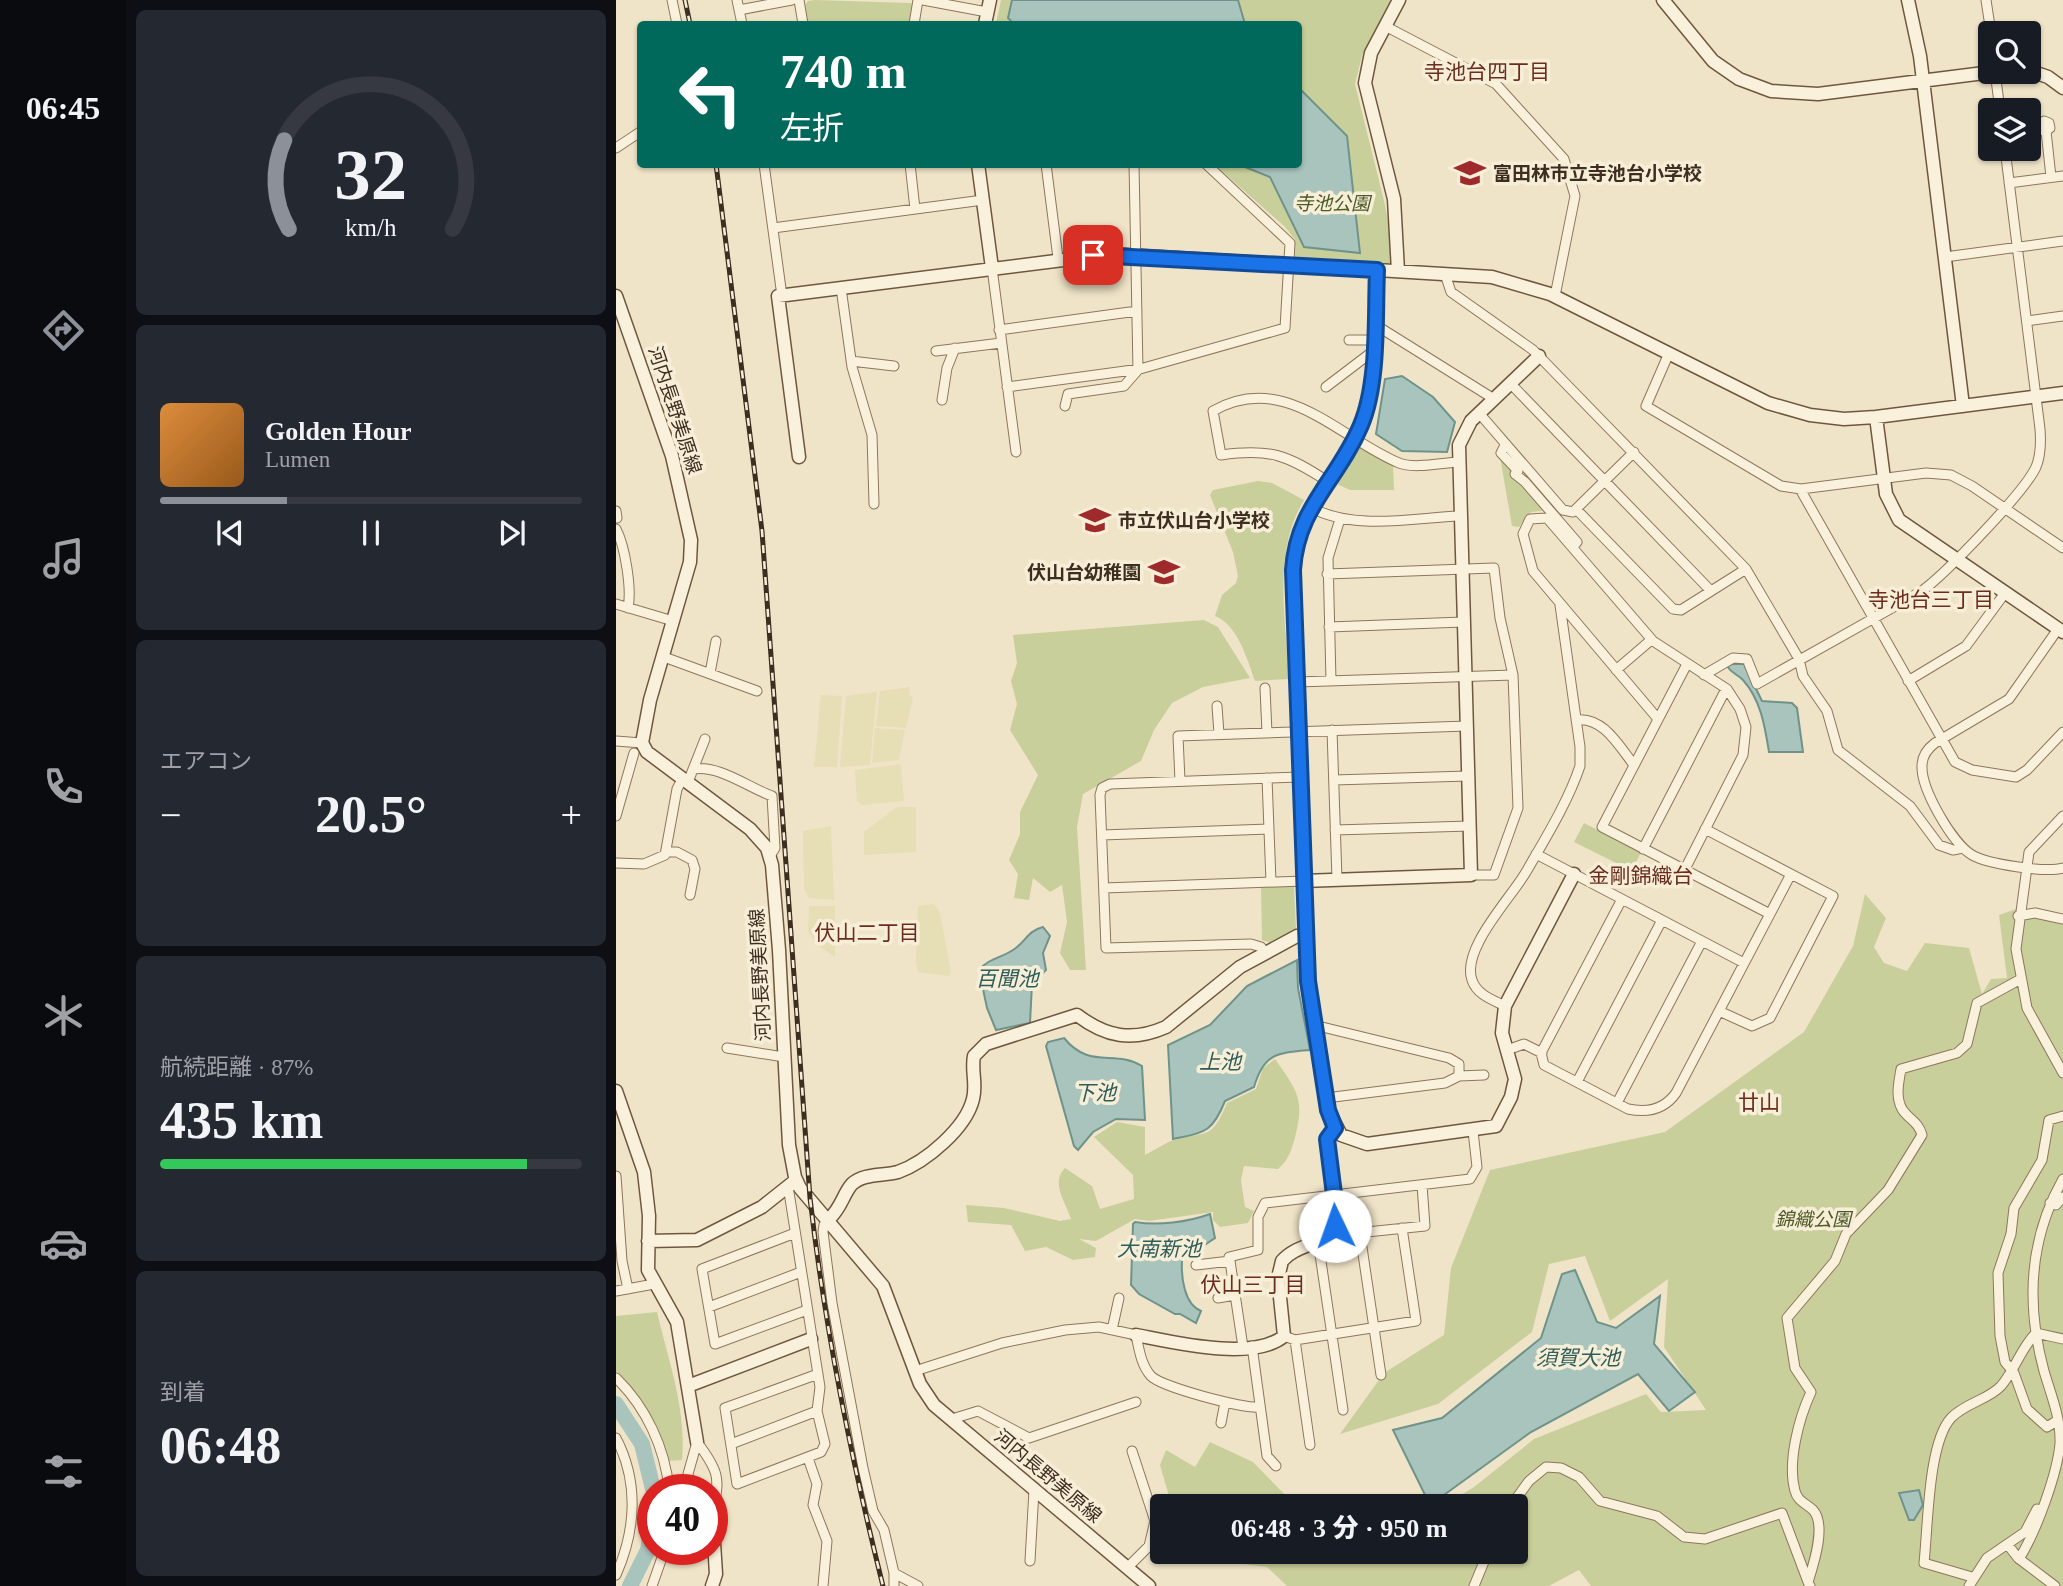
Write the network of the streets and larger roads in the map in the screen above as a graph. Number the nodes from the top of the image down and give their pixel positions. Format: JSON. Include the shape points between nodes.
{"nodes":[{"id":1,"x":672,"y":0,"type":"edge"},
{"id":2,"x":792,"y":0,"type":"edge"},
{"id":3,"x":799,"y":0,"type":"edge"},
{"id":4,"x":920,"y":0,"type":"edge"},
{"id":5,"x":1399,"y":0,"type":"edge"},
{"id":6,"x":1663,"y":0,"type":"edge"},
{"id":7,"x":1908,"y":0,"type":"edge"},
{"id":8,"x":1986,"y":0,"type":"edge"},
{"id":9,"x":738,"y":5,"type":"edge"},
{"id":10,"x":987,"y":12,"type":"edge"},
{"id":11,"x":676,"y":21,"type":"edge"},
{"id":12,"x":802,"y":21,"type":"edge"},
{"id":13,"x":915,"y":21,"type":"edge"},
{"id":14,"x":1989,"y":21,"type":"edge"},
{"id":15,"x":1385,"y":26,"type":"junction"},
{"id":16,"x":1978,"y":74,"type":"edge"},
{"id":17,"x":2041,"y":75,"type":"edge"},
{"id":18,"x":1923,"y":80,"type":"junction"},
{"id":19,"x":2063,"y":88,"type":"edge"},
{"id":20,"x":2046,"y":131,"type":"dead end"},
{"id":21,"x":637,"y":134,"type":"edge"},
{"id":22,"x":616,"y":148,"type":"edge"},
{"id":23,"x":2006,"y":161,"type":"edge"},
{"id":24,"x":765,"y":168,"type":"edge"},
{"id":25,"x":910,"y":168,"type":"edge"},
{"id":26,"x":979,"y":168,"type":"edge"},
{"id":27,"x":1047,"y":168,"type":"edge"},
{"id":28,"x":1134,"y":168,"type":"edge"},
{"id":29,"x":1210,"y":168,"type":"edge"},
{"id":30,"x":2063,"y":176,"type":"edge"},
{"id":31,"x":2051,"y":177,"type":"junction"},
{"id":32,"x":2009,"y":183,"type":"junction"},
{"id":33,"x":983,"y":200,"type":"junction"},
{"id":34,"x":915,"y":209,"type":"junction"},
{"id":35,"x":773,"y":228,"type":"junction"},
{"id":36,"x":2063,"y":241,"type":"edge"},
{"id":37,"x":2017,"y":248,"type":"junction"},
{"id":38,"x":1136,"y":255,"type":"junction"},
{"id":39,"x":1945,"y":257,"type":"junction"},
{"id":40,"x":1058,"y":258,"type":"junction"},
{"id":41,"x":1288,"y":264,"type":"junction"},
{"id":42,"x":992,"y":268,"type":"junction"},
{"id":43,"x":1377,"y":270,"type":"junction"},
{"id":44,"x":1398,"y":271,"type":"junction"},
{"id":45,"x":1445,"y":274,"type":"junction"},
{"id":46,"x":841,"y":288,"type":"junction"},
{"id":47,"x":616,"y":296,"type":"edge"},
{"id":48,"x":782,"y":296,"type":"junction"},
{"id":49,"x":1555,"y":296,"type":"junction"},
{"id":50,"x":1137,"y":311,"type":"junction"},
{"id":51,"x":2063,"y":316,"type":"edge"},
{"id":52,"x":2027,"y":321,"type":"junction"},
{"id":53,"x":1374,"y":324,"type":"junction"},
{"id":54,"x":999,"y":330,"type":"junction"},
{"id":55,"x":1349,"y":340,"type":"dead end"},
{"id":56,"x":1001,"y":342,"type":"junction"},
{"id":57,"x":1373,"y":346,"type":"junction"},
{"id":58,"x":955,"y":348,"type":"junction"},
{"id":59,"x":936,"y":351,"type":"dead end"},
{"id":60,"x":1669,"y":353,"type":"junction"},
{"id":61,"x":1539,"y":356,"type":"junction"},
{"id":62,"x":851,"y":361,"type":"junction"},
{"id":63,"x":894,"y":366,"type":"dead end"},
{"id":64,"x":1139,"y":370,"type":"junction"},
{"id":65,"x":1510,"y":383,"type":"junction"},
{"id":66,"x":1007,"y":387,"type":"junction"},
{"id":67,"x":1326,"y":387,"type":"dead end"},
{"id":68,"x":2063,"y":393,"type":"edge"},
{"id":69,"x":2036,"y":397,"type":"junction"},
{"id":70,"x":1494,"y":399,"type":"junction"},
{"id":71,"x":942,"y":400,"type":"dead end"},
{"id":72,"x":1065,"y":406,"type":"dead end"},
{"id":73,"x":1963,"y":406,"type":"junction"},
{"id":74,"x":1479,"y":413,"type":"junction"},
{"id":75,"x":1876,"y":417,"type":"junction"},
{"id":76,"x":1356,"y":437,"type":"junction"},
{"id":77,"x":1505,"y":445,"type":"junction"},
{"id":78,"x":1016,"y":452,"type":"dead end"},
{"id":79,"x":1634,"y":452,"type":"junction"},
{"id":80,"x":799,"y":457,"type":"dead end"},
{"id":81,"x":1458,"y":463,"type":"junction"},
{"id":82,"x":1884,"y":479,"type":"junction"},
{"id":83,"x":1327,"y":481,"type":"junction"},
{"id":84,"x":1605,"y":481,"type":"junction"},
{"id":85,"x":1800,"y":489,"type":"junction"},
{"id":86,"x":874,"y":505,"type":"dead end"},
{"id":87,"x":1310,"y":507,"type":"junction"},
{"id":88,"x":2003,"y":507,"type":"junction"},
{"id":89,"x":1576,"y":509,"type":"junction"},
{"id":90,"x":1459,"y":516,"type":"junction"},
{"id":91,"x":1340,"y":519,"type":"junction"},
{"id":92,"x":616,"y":529,"type":"edge"},
{"id":93,"x":1573,"y":547,"type":"junction"},
{"id":94,"x":2063,"y":548,"type":"edge"},
{"id":95,"x":1956,"y":559,"type":"junction"},
{"id":96,"x":1461,"y":569,"type":"junction"},
{"id":97,"x":1746,"y":569,"type":"junction"},
{"id":98,"x":1327,"y":574,"type":"junction"},
{"id":99,"x":1711,"y":591,"type":"junction"},
{"id":100,"x":2005,"y":593,"type":"junction"},
{"id":101,"x":616,"y":604,"type":"edge"},
{"id":102,"x":1560,"y":605,"type":"junction"},
{"id":103,"x":628,"y":608,"type":"junction"},
{"id":104,"x":1872,"y":618,"type":"junction"},
{"id":105,"x":673,"y":621,"type":"junction"},
{"id":106,"x":1463,"y":622,"type":"junction"},
{"id":107,"x":1577,"y":624,"type":"junction"},
{"id":108,"x":1329,"y":627,"type":"junction"},
{"id":109,"x":2061,"y":631,"type":"edge"},
{"id":110,"x":1564,"y":632,"type":"junction"},
{"id":111,"x":1651,"y":640,"type":"junction"},
{"id":112,"x":716,"y":641,"type":"dead end"},
{"id":113,"x":664,"y":657,"type":"junction"},
{"id":114,"x":1800,"y":659,"type":"junction"},
{"id":115,"x":1687,"y":664,"type":"junction"},
{"id":116,"x":1616,"y":670,"type":"junction"},
{"id":117,"x":710,"y":674,"type":"junction"},
{"id":118,"x":1513,"y":675,"type":"junction"},
{"id":119,"x":1704,"y":675,"type":"junction"},
{"id":120,"x":1465,"y":676,"type":"junction"},
{"id":121,"x":1331,"y":681,"type":"junction"},
{"id":122,"x":1908,"y":681,"type":"junction"},
{"id":123,"x":1297,"y":682,"type":"junction"},
{"id":124,"x":1265,"y":688,"type":"dead end"},
{"id":125,"x":1726,"y":689,"type":"junction"},
{"id":126,"x":757,"y":691,"type":"dead end"},
{"id":127,"x":1217,"y":706,"type":"dead end"},
{"id":128,"x":1658,"y":719,"type":"junction"},
{"id":129,"x":1576,"y":720,"type":"junction"},
{"id":130,"x":1467,"y":726,"type":"junction"},
{"id":131,"x":1332,"y":730,"type":"junction"},
{"id":132,"x":1298,"y":732,"type":"junction"},
{"id":133,"x":2063,"y":732,"type":"edge"},
{"id":134,"x":1267,"y":733,"type":"junction"},
{"id":135,"x":1219,"y":734,"type":"junction"},
{"id":136,"x":705,"y":739,"type":"dead end"},
{"id":137,"x":1942,"y":739,"type":"junction"},
{"id":138,"x":616,"y":741,"type":"edge"},
{"id":139,"x":638,"y":748,"type":"junction"},
{"id":140,"x":1634,"y":765,"type":"junction"},
{"id":141,"x":1468,"y":776,"type":"junction"},
{"id":142,"x":688,"y":777,"type":"junction"},
{"id":143,"x":1300,"y":777,"type":"junction"},
{"id":144,"x":1267,"y":778,"type":"junction"},
{"id":145,"x":1334,"y":780,"type":"junction"},
{"id":146,"x":1180,"y":781,"type":"junction"},
{"id":147,"x":616,"y":816,"type":"edge"},
{"id":148,"x":2063,"y":816,"type":"edge"},
{"id":149,"x":1470,"y":826,"type":"junction"},
{"id":150,"x":1269,"y":830,"type":"junction"},
{"id":151,"x":1335,"y":830,"type":"junction"},
{"id":152,"x":1705,"y":830,"type":"junction"},
{"id":153,"x":1102,"y":835,"type":"junction"},
{"id":154,"x":1963,"y":848,"type":"junction"},
{"id":155,"x":1643,"y":849,"type":"junction"},
{"id":156,"x":666,"y":852,"type":"junction"},
{"id":157,"x":1536,"y":855,"type":"junction"},
{"id":158,"x":770,"y":856,"type":"junction"},
{"id":159,"x":616,"y":863,"type":"edge"},
{"id":160,"x":2026,"y":867,"type":"junction"},
{"id":161,"x":2063,"y":868,"type":"edge"},
{"id":162,"x":1684,"y":871,"type":"junction"},
{"id":163,"x":1574,"y":874,"type":"junction"},
{"id":164,"x":1791,"y":874,"type":"junction"},
{"id":165,"x":1471,"y":875,"type":"junction"},
{"id":166,"x":1337,"y":880,"type":"junction"},
{"id":167,"x":1271,"y":881,"type":"junction"},
{"id":168,"x":1303,"y":881,"type":"junction"},
{"id":169,"x":1104,"y":888,"type":"junction"},
{"id":170,"x":691,"y":895,"type":"dead end"},
{"id":171,"x":1622,"y":899,"type":"junction"},
{"id":172,"x":1770,"y":914,"type":"junction"},
{"id":173,"x":2018,"y":914,"type":"junction"},
{"id":174,"x":2063,"y":919,"type":"edge"},
{"id":175,"x":1662,"y":920,"type":"junction"},
{"id":176,"x":1305,"y":935,"type":"junction"},
{"id":177,"x":1702,"y":941,"type":"junction"},
{"id":178,"x":1265,"y":953,"type":"junction"},
{"id":179,"x":1744,"y":963,"type":"junction"},
{"id":180,"x":2019,"y":980,"type":"junction"},
{"id":181,"x":1505,"y":1006,"type":"junction"},
{"id":182,"x":1719,"y":1011,"type":"junction"},
{"id":183,"x":1314,"y":1025,"type":"junction"},
{"id":184,"x":727,"y":1048,"type":"dead end"},
{"id":185,"x":1507,"y":1050,"type":"junction"},
{"id":186,"x":1542,"y":1053,"type":"junction"},
{"id":187,"x":784,"y":1057,"type":"junction"},
{"id":188,"x":2060,"y":1061,"type":"edge"},
{"id":189,"x":2063,"y":1073,"type":"edge"},
{"id":190,"x":1484,"y":1075,"type":"dead end"},
{"id":191,"x":1459,"y":1076,"type":"junction"},
{"id":192,"x":1577,"y":1082,"type":"junction"},
{"id":193,"x":616,"y":1091,"type":"edge"},
{"id":194,"x":1326,"y":1098,"type":"junction"},
{"id":195,"x":1617,"y":1103,"type":"junction"},
{"id":196,"x":2063,"y":1116,"type":"edge"},
{"id":197,"x":621,"y":1121,"type":"edge"},
{"id":198,"x":1335,"y":1128,"type":"junction"},
{"id":199,"x":1472,"y":1131,"type":"junction"},
{"id":200,"x":616,"y":1176,"type":"edge"},
{"id":201,"x":2063,"y":1180,"type":"edge"},
{"id":202,"x":792,"y":1183,"type":"junction"},
{"id":203,"x":1422,"y":1185,"type":"junction"},
{"id":204,"x":1334,"y":1195,"type":"junction"},
{"id":205,"x":2063,"y":1197,"type":"edge"},
{"id":206,"x":2050,"y":1203,"type":"junction"},
{"id":207,"x":618,"y":1208,"type":"edge"},
{"id":208,"x":829,"y":1219,"type":"junction"},
{"id":209,"x":1402,"y":1228,"type":"junction"},
{"id":210,"x":795,"y":1233,"type":"junction"},
{"id":211,"x":1360,"y":1234,"type":"junction"},
{"id":212,"x":1323,"y":1238,"type":"junction"},
{"id":213,"x":648,"y":1241,"type":"junction"},
{"id":214,"x":619,"y":1247,"type":"edge"},
{"id":215,"x":1230,"y":1261,"type":"junction"},
{"id":216,"x":1196,"y":1265,"type":"dead end"},
{"id":217,"x":801,"y":1272,"type":"junction"},
{"id":218,"x":654,"y":1284,"type":"junction"},
{"id":219,"x":628,"y":1289,"type":"junction"},
{"id":220,"x":616,"y":1291,"type":"edge"},
{"id":221,"x":1235,"y":1295,"type":"junction"},
{"id":222,"x":1119,"y":1297,"type":"dead end"},
{"id":223,"x":1218,"y":1298,"type":"dead end"},
{"id":224,"x":709,"y":1307,"type":"junction"},
{"id":225,"x":807,"y":1310,"type":"junction"},
{"id":226,"x":1374,"y":1328,"type":"junction"},
{"id":227,"x":1112,"y":1330,"type":"junction"},
{"id":228,"x":2036,"y":1333,"type":"junction"},
{"id":229,"x":1332,"y":1334,"type":"junction"},
{"id":230,"x":1136,"y":1335,"type":"junction"},
{"id":231,"x":1289,"y":1338,"type":"junction"},
{"id":232,"x":811,"y":1339,"type":"junction"},
{"id":233,"x":2063,"y":1339,"type":"edge"},
{"id":234,"x":1247,"y":1346,"type":"junction"},
{"id":235,"x":915,"y":1371,"type":"junction"},
{"id":236,"x":2011,"y":1371,"type":"junction"},
{"id":237,"x":818,"y":1374,"type":"junction"},
{"id":238,"x":1381,"y":1375,"type":"dead end"},
{"id":239,"x":616,"y":1378,"type":"edge"},
{"id":240,"x":688,"y":1386,"type":"junction"},
{"id":241,"x":1136,"y":1402,"type":"dead end"},
{"id":242,"x":1225,"y":1402,"type":"junction"},
{"id":243,"x":1260,"y":1407,"type":"junction"},
{"id":244,"x":1343,"y":1410,"type":"dead end"},
{"id":245,"x":817,"y":1411,"type":"junction"},
{"id":246,"x":952,"y":1419,"type":"junction"},
{"id":247,"x":2058,"y":1420,"type":"junction"},
{"id":248,"x":1220,"y":1423,"type":"dead end"},
{"id":249,"x":616,"y":1438,"type":"edge"},
{"id":250,"x":697,"y":1442,"type":"junction"},
{"id":251,"x":732,"y":1444,"type":"junction"},
{"id":252,"x":1310,"y":1445,"type":"dead end"},
{"id":253,"x":1132,"y":1451,"type":"dead end"},
{"id":254,"x":808,"y":1458,"type":"junction"},
{"id":255,"x":1276,"y":1466,"type":"dead end"},
{"id":256,"x":665,"y":1474,"type":"edge"},
{"id":257,"x":688,"y":1474,"type":"edge"},
{"id":258,"x":717,"y":1474,"type":"edge"},
{"id":259,"x":1034,"y":1490,"type":"junction"},
{"id":260,"x":1520,"y":1494,"type":"edge"},
{"id":261,"x":2045,"y":1495,"type":"junction"},
{"id":262,"x":2008,"y":1545,"type":"junction"},
{"id":263,"x":2019,"y":1559,"type":"junction"},
{"id":264,"x":1030,"y":1562,"type":"dead end"},
{"id":265,"x":1483,"y":1564,"type":"edge"},
{"id":266,"x":659,"y":1565,"type":"edge"},
{"id":267,"x":715,"y":1565,"type":"edge"},
{"id":268,"x":894,"y":1573,"type":"junction"},
{"id":269,"x":616,"y":1575,"type":"edge"},
{"id":270,"x":1131,"y":1577,"type":"edge"},
{"id":271,"x":1970,"y":1581,"type":"edge"},
{"id":272,"x":1809,"y":1584,"type":"edge"},
{"id":273,"x":652,"y":1586,"type":"edge"},
{"id":274,"x":712,"y":1586,"type":"edge"},
{"id":275,"x":823,"y":1586,"type":"edge"},
{"id":276,"x":894,"y":1586,"type":"edge"},
{"id":277,"x":918,"y":1586,"type":"edge"},
{"id":278,"x":1149,"y":1586,"type":"edge"},
{"id":279,"x":1474,"y":1586,"type":"edge"},
{"id":280,"x":2054,"y":1586,"type":"edge"}],
"edges":[{"from":1,"to":11,"type":"street"},
{"from":2,"to":9,"type":"street"},
{"from":3,"to":12,"type":"street"},
{"from":4,"to":10,"type":"street"},
{"from":4,"to":13,"type":"street"},
{"from":5,"to":15,"type":"street"},
{"from":6,"to":18,"type":"street","via":[[1713,61],[1759,88],[1806,94]]},
{"from":7,"to":18,"type":"street"},
{"from":8,"to":14,"type":"street"},
{"from":15,"to":44,"type":"street","via":[[1371,52],[1365,83],[1394,199]]},
{"from":15,"to":49,"type":"street","via":[[1489,78],[1564,159],[1575,196]]},
{"from":16,"to":18,"type":"street"},
{"from":17,"to":19,"type":"street"},
{"from":18,"to":39,"type":"street"},
{"from":20,"to":31,"type":"street"},
{"from":21,"to":22,"type":"street"},
{"from":23,"to":32,"type":"street"},
{"from":24,"to":35,"type":"street"},
{"from":25,"to":34,"type":"street"},
{"from":26,"to":33,"type":"street"},
{"from":27,"to":40,"type":"street"},
{"from":28,"to":38,"type":"street"},
{"from":29,"to":41,"type":"street","via":[[1285,236],[1290,243]]},
{"from":30,"to":31,"type":"street"},
{"from":31,"to":32,"type":"street"},
{"from":32,"to":37,"type":"street"},
{"from":33,"to":34,"type":"street"},
{"from":33,"to":42,"type":"street"},
{"from":34,"to":35,"type":"street"},
{"from":35,"to":48,"type":"street"},
{"from":36,"to":37,"type":"street"},
{"from":37,"to":39,"type":"street"},
{"from":37,"to":52,"type":"street"},
{"from":38,"to":40,"type":"street"},
{"from":38,"to":41,"type":"street"},
{"from":38,"to":50,"type":"street"},
{"from":39,"to":73,"type":"street"},
{"from":40,"to":42,"type":"street"},
{"from":41,"to":43,"type":"street"},
{"from":41,"to":64,"type":"street","via":[[1285,328]]},
{"from":42,"to":46,"type":"street"},
{"from":42,"to":54,"type":"street"},
{"from":43,"to":44,"type":"street"},
{"from":43,"to":53,"type":"street"},
{"from":44,"to":45,"type":"street"},
{"from":45,"to":49,"type":"street","via":[[1513,281]]},
{"from":45,"to":61,"type":"street","via":[[1451,292]]},
{"from":46,"to":48,"type":"street"},
{"from":46,"to":62,"type":"street"},
{"from":47,"to":105,"type":"street","name":"河内長野美原線","via":[[672,456],[691,540],[690,562]]},
{"from":48,"to":80,"type":"street","via":[[778,296]]},
{"from":49,"to":60,"type":"street"},
{"from":50,"to":54,"type":"street"},
{"from":50,"to":64,"type":"street"},
{"from":51,"to":52,"type":"street"},
{"from":52,"to":69,"type":"street"},
{"from":53,"to":57,"type":"street"},
{"from":53,"to":70,"type":"street"},
{"from":54,"to":56,"type":"street"},
{"from":55,"to":57,"type":"street"},
{"from":56,"to":58,"type":"street"},
{"from":56,"to":66,"type":"street"},
{"from":57,"to":67,"type":"street"},
{"from":57,"to":76,"type":"street","via":[[1367,407]]},
{"from":58,"to":59,"type":"street"},
{"from":58,"to":71,"type":"street"},
{"from":60,"to":75,"type":"street","via":[[1793,411],[1826,418]]},
{"from":60,"to":85,"type":"street","via":[[1647,400],[1648,409],[1763,478]]},
{"from":61,"to":65,"type":"street"},
{"from":61,"to":79,"type":"street"},
{"from":62,"to":63,"type":"street"},
{"from":62,"to":86,"type":"street","via":[[872,435]]},
{"from":64,"to":66,"type":"street"},
{"from":64,"to":72,"type":"street","via":[[1124,386],[1068,394]]},
{"from":65,"to":70,"type":"street"},
{"from":65,"to":84,"type":"street"},
{"from":66,"to":78,"type":"street"},
{"from":68,"to":69,"type":"street"},
{"from":69,"to":73,"type":"street"},
{"from":69,"to":88,"type":"street","via":[[2039,459],[2028,480]]},
{"from":70,"to":74,"type":"street"},
{"from":73,"to":75,"type":"street"},
{"from":74,"to":77,"type":"street"},
{"from":74,"to":81,"type":"street","via":[[1461,437]]},
{"from":75,"to":82,"type":"street"},
{"from":76,"to":81,"type":"street","via":[[1400,464]]},
{"from":76,"to":83,"type":"street"},
{"from":76,"to":83,"type":"street","via":[[1317,414],[1278,401],[1238,400],[1213,411],[1221,455],[1256,450],[1278,454]]},
{"from":77,"to":89,"type":"street","via":[[1563,510]]},
{"from":77,"to":93,"type":"street","via":[[1501,453],[1518,471],[1518,479],[1577,542]]},
{"from":79,"to":84,"type":"street"},
{"from":79,"to":97,"type":"street"},
{"from":81,"to":90,"type":"street"},
{"from":82,"to":85,"type":"street"},
{"from":82,"to":88,"type":"street","via":[[1951,475]]},
{"from":82,"to":95,"type":"street","via":[[1889,503],[1899,520]]},
{"from":83,"to":87,"type":"street"},
{"from":84,"to":89,"type":"street"},
{"from":84,"to":99,"type":"street"},
{"from":85,"to":104,"type":"street"},
{"from":87,"to":91,"type":"street"},
{"from":87,"to":123,"type":"street","via":[[1294,555]]},
{"from":88,"to":94,"type":"street"},
{"from":88,"to":95,"type":"street"},
{"from":89,"to":99,"type":"street","via":[[1674,609],[1681,610]]},
{"from":90,"to":91,"type":"street"},
{"from":90,"to":96,"type":"street"},
{"from":91,"to":98,"type":"street"},
{"from":92,"to":103,"type":"street","via":[[630,588]]},
{"from":93,"to":102,"type":"street","via":[[1543,516],[1530,519],[1523,530],[1533,571]]},
{"from":93,"to":111,"type":"street"},
{"from":95,"to":100,"type":"street"},
{"from":95,"to":104,"type":"street","via":[[1933,583]]},
{"from":96,"to":98,"type":"street"},
{"from":96,"to":106,"type":"street"},
{"from":96,"to":118,"type":"street","via":[[1494,568]]},
{"from":97,"to":99,"type":"street"},
{"from":97,"to":114,"type":"street"},
{"from":98,"to":108,"type":"street"},
{"from":100,"to":109,"type":"street"},
{"from":100,"to":122,"type":"street","via":[[1966,646]]},
{"from":101,"to":103,"type":"street"},
{"from":102,"to":107,"type":"street"},
{"from":102,"to":110,"type":"street"},
{"from":103,"to":105,"type":"street"},
{"from":104,"to":114,"type":"street"},
{"from":104,"to":122,"type":"street"},
{"from":105,"to":113,"type":"street","name":"河内長野美原線"},
{"from":106,"to":108,"type":"street"},
{"from":106,"to":120,"type":"street"},
{"from":107,"to":110,"type":"street","via":[[1568,625]]},
{"from":107,"to":116,"type":"street"},
{"from":108,"to":121,"type":"street"},
{"from":109,"to":137,"type":"street","via":[[2009,699]]},
{"from":110,"to":129,"type":"street"},
{"from":111,"to":115,"type":"street"},
{"from":111,"to":116,"type":"street"},
{"from":112,"to":117,"type":"street"},
{"from":113,"to":117,"type":"street"},
{"from":113,"to":139,"type":"street","name":"河内長野美原線"},
{"from":114,"to":119,"type":"street","via":[[1758,684],[1747,659],[1733,658]]},
{"from":114,"to":154,"type":"street","via":[[1803,676],[1827,711],[1838,750],[1910,806],[1939,845]]},
{"from":115,"to":119,"type":"street"},
{"from":115,"to":128,"type":"street"},
{"from":116,"to":128,"type":"street"},
{"from":117,"to":126,"type":"street"},
{"from":118,"to":120,"type":"street"},
{"from":118,"to":165,"type":"street","via":[[1518,808],[1494,875]]},
{"from":119,"to":125,"type":"street"},
{"from":120,"to":121,"type":"street"},
{"from":120,"to":130,"type":"street"},
{"from":121,"to":123,"type":"street"},
{"from":122,"to":137,"type":"street"},
{"from":123,"to":132,"type":"street"},
{"from":124,"to":134,"type":"street"},
{"from":125,"to":152,"type":"street","via":[[1744,718],[1745,746]]},
{"from":125,"to":155,"type":"street"},
{"from":127,"to":135,"type":"street"},
{"from":128,"to":140,"type":"street"},
{"from":129,"to":140,"type":"street","via":[[1598,723]]},
{"from":129,"to":157,"type":"street","via":[[1580,766]]},
{"from":130,"to":131,"type":"street"},
{"from":130,"to":141,"type":"street"},
{"from":131,"to":132,"type":"street"},
{"from":131,"to":145,"type":"street"},
{"from":132,"to":134,"type":"street"},
{"from":132,"to":143,"type":"street"},
{"from":133,"to":137,"type":"street","via":[[2022,775],[2009,778],[1960,766]]},
{"from":134,"to":135,"type":"street"},
{"from":135,"to":146,"type":"street","via":[[1178,736]]},
{"from":136,"to":142,"type":"street"},
{"from":137,"to":154,"type":"street","via":[[1925,753],[1922,773],[1941,820]]},
{"from":138,"to":139,"type":"street"},
{"from":139,"to":142,"type":"street"},
{"from":139,"to":147,"type":"street"},
{"from":140,"to":155,"type":"street","via":[[1602,827]]},
{"from":141,"to":145,"type":"street"},
{"from":141,"to":149,"type":"street"},
{"from":142,"to":156,"type":"street","via":[[677,789]]},
{"from":142,"to":158,"type":"street","via":[[756,834]]},
{"from":142,"to":158,"type":"street","via":[[703,768],[772,796],[775,848]]},
{"from":143,"to":144,"type":"street"},
{"from":143,"to":168,"type":"street"},
{"from":144,"to":146,"type":"street"},
{"from":144,"to":150,"type":"street"},
{"from":145,"to":151,"type":"street"},
{"from":146,"to":153,"type":"street","via":[[1102,788]]},
{"from":148,"to":160,"type":"street","via":[[2029,852]]},
{"from":149,"to":151,"type":"street"},
{"from":149,"to":165,"type":"street"},
{"from":150,"to":153,"type":"street"},
{"from":150,"to":167,"type":"street"},
{"from":151,"to":166,"type":"street"},
{"from":152,"to":162,"type":"street"},
{"from":152,"to":164,"type":"street"},
{"from":153,"to":169,"type":"street"},
{"from":154,"to":160,"type":"street","via":[[1976,857]]},
{"from":155,"to":162,"type":"street"},
{"from":156,"to":159,"type":"street","via":[[644,864]]},
{"from":156,"to":170,"type":"street","via":[[692,860]]},
{"from":157,"to":163,"type":"street"},
{"from":157,"to":181,"type":"street","via":[[1494,918],[1470,965],[1476,989]]},
{"from":158,"to":187,"type":"street","name":"河内長野美原線"},
{"from":160,"to":161,"type":"street"},
{"from":160,"to":173,"type":"street"},
{"from":162,"to":172,"type":"street"},
{"from":163,"to":171,"type":"street"},
{"from":163,"to":181,"type":"street"},
{"from":164,"to":172,"type":"street"},
{"from":164,"to":182,"type":"street","via":[[1833,896],[1786,988],[1765,1023],[1743,1024]]},
{"from":165,"to":166,"type":"street"},
{"from":166,"to":168,"type":"street"},
{"from":167,"to":168,"type":"street"},
{"from":167,"to":169,"type":"street"},
{"from":168,"to":176,"type":"street"},
{"from":169,"to":178,"type":"street","via":[[1106,948],[1251,943]]},
{"from":171,"to":175,"type":"street"},
{"from":171,"to":186,"type":"street"},
{"from":172,"to":179,"type":"street"},
{"from":173,"to":174,"type":"street"},
{"from":173,"to":180,"type":"street","via":[[2015,949]]},
{"from":175,"to":177,"type":"street"},
{"from":175,"to":192,"type":"street"},
{"from":176,"to":178,"type":"street"},
{"from":176,"to":183,"type":"street"},
{"from":177,"to":179,"type":"street"},
{"from":177,"to":195,"type":"street"},
{"from":178,"to":208,"type":"street","via":[[1152,1033],[1119,1037],[1077,1015],[986,1044],[974,1056],[973,1100],[947,1137],[916,1164],[859,1179]]},
{"from":179,"to":182,"type":"street"},
{"from":180,"to":188,"type":"street","via":[[2026,1008]]},
{"from":180,"to":272,"type":"street","via":[[1977,1003],[1967,1044],[1957,1053],[1901,1069],[1898,1091],[1902,1108],[1919,1124],[1922,1135],[1888,1190],[1846,1234],[1835,1261],[1787,1318],[1795,1368],[1811,1392],[1798,1419],[1793,1468],[1795,1492],[1817,1517],[1818,1556]]},
{"from":181,"to":185,"type":"street","via":[[1502,1027]]},
{"from":182,"to":195,"type":"street","via":[[1671,1101],[1643,1111]]},
{"from":183,"to":191,"type":"street","via":[[1450,1058],[1459,1064]]},
{"from":183,"to":194,"type":"street"},
{"from":184,"to":187,"type":"street"},
{"from":185,"to":186,"type":"street","via":[[1524,1044]]},
{"from":185,"to":199,"type":"street","via":[[1515,1079],[1511,1097],[1496,1126]]},
{"from":186,"to":192,"type":"street","via":[[1544,1065]]},
{"from":187,"to":202,"type":"street","name":"河内長野美原線"},
{"from":188,"to":189,"type":"street"},
{"from":190,"to":191,"type":"street"},
{"from":191,"to":194,"type":"street","via":[[1445,1083]]},
{"from":192,"to":195,"type":"street"},
{"from":193,"to":197,"type":"street"},
{"from":194,"to":198,"type":"street"},
{"from":196,"to":236,"type":"street","via":[[2049,1120],[2042,1160],[2017,1199],[2000,1261],[2000,1336]]},
{"from":197,"to":213,"type":"street","via":[[644,1172]]},
{"from":198,"to":199,"type":"street","via":[[1349,1140],[1367,1144]]},
{"from":198,"to":204,"type":"street","via":[[1327,1139]]},
{"from":199,"to":203,"type":"street","via":[[1477,1167],[1473,1176]]},
{"from":200,"to":207,"type":"street"},
{"from":201,"to":206,"type":"street"},
{"from":202,"to":208,"type":"street","name":"河内長野美原線"},
{"from":202,"to":210,"type":"street"},
{"from":202,"to":213,"type":"street","via":[[762,1207],[697,1240]]},
{"from":203,"to":204,"type":"street"},
{"from":203,"to":209,"type":"street","via":[[1425,1226]]},
{"from":204,"to":212,"type":"street","via":[[1336,1221]]},
{"from":204,"to":215,"type":"street","via":[[1265,1203],[1258,1217],[1258,1251],[1229,1256]]},
{"from":205,"to":206,"type":"street","via":[[2056,1205]]},
{"from":206,"to":228,"type":"street","via":[[2034,1260]]},
{"from":207,"to":214,"type":"street"},
{"from":208,"to":235,"type":"street","name":"河内長野美原線","via":[[883,1286]]},
{"from":208,"to":268,"type":"street","via":[[823,1233],[849,1398],[873,1511],[884,1530]]},
{"from":209,"to":211,"type":"street"},
{"from":209,"to":226,"type":"street","via":[[1416,1321]]},
{"from":210,"to":217,"type":"street"},
{"from":210,"to":224,"type":"street","via":[[702,1269]]},
{"from":211,"to":212,"type":"street"},
{"from":211,"to":226,"type":"street"},
{"from":212,"to":229,"type":"street"},
{"from":212,"to":231,"type":"street","via":[[1290,1254],[1279,1266]]},
{"from":213,"to":218,"type":"street","via":[[648,1270]]},
{"from":214,"to":219,"type":"street"},
{"from":215,"to":216,"type":"street"},
{"from":215,"to":221,"type":"street"},
{"from":217,"to":224,"type":"street"},
{"from":217,"to":225,"type":"street"},
{"from":218,"to":219,"type":"street"},
{"from":218,"to":240,"type":"street","via":[[672,1308]]},
{"from":219,"to":220,"type":"street"},
{"from":221,"to":223,"type":"street"},
{"from":221,"to":234,"type":"street"},
{"from":222,"to":227,"type":"street"},
{"from":224,"to":225,"type":"street","via":[[715,1344]]},
{"from":225,"to":232,"type":"street"},
{"from":226,"to":229,"type":"street"},
{"from":226,"to":238,"type":"street"},
{"from":227,"to":230,"type":"street"},
{"from":227,"to":235,"type":"street","via":[[1093,1326],[1018,1339]]},
{"from":228,"to":233,"type":"street"},
{"from":228,"to":236,"type":"street"},
{"from":228,"to":247,"type":"street"},
{"from":229,"to":231,"type":"street"},
{"from":229,"to":244,"type":"street"},
{"from":230,"to":234,"type":"street","via":[[1219,1350]]},
{"from":230,"to":242,"type":"street","via":[[1143,1363],[1153,1379]]},
{"from":231,"to":234,"type":"street"},
{"from":231,"to":252,"type":"street"},
{"from":232,"to":237,"type":"street"},
{"from":232,"to":240,"type":"street"},
{"from":234,"to":243,"type":"street"},
{"from":235,"to":246,"type":"street","name":"河内長野美原線","via":[[929,1398]]},
{"from":236,"to":247,"type":"street","via":[[2027,1409],[2047,1427]]},
{"from":236,"to":271,"type":"street","via":[[1998,1389],[1958,1412],[1940,1436],[1924,1563]]},
{"from":237,"to":245,"type":"street"},
{"from":237,"to":251,"type":"street","via":[[725,1408]]},
{"from":239,"to":256,"type":"street","via":[[655,1434]]},
{"from":240,"to":250,"type":"street"},
{"from":241,"to":246,"type":"street","via":[[1029,1438],[978,1411]]},
{"from":242,"to":243,"type":"street"},
{"from":242,"to":248,"type":"street"},
{"from":243,"to":255,"type":"street","via":[[1267,1456]]},
{"from":245,"to":251,"type":"street"},
{"from":245,"to":254,"type":"street","via":[[825,1444],[821,1452]]},
{"from":246,"to":259,"type":"street","name":"河内長野美原線"},
{"from":247,"to":261,"type":"street","via":[[2060,1445]]},
{"from":249,"to":269,"type":"street","via":[[626,1461],[633,1508],[626,1552]]},
{"from":250,"to":257,"type":"street"},
{"from":250,"to":258,"type":"street"},
{"from":251,"to":254,"type":"street","via":[[737,1484]]},
{"from":253,"to":270,"type":"street","via":[[1155,1521],[1149,1546],[1137,1554]]},
{"from":254,"to":275,"type":"street","via":[[817,1484],[813,1505],[827,1541]]},
{"from":259,"to":264,"type":"street"},
{"from":259,"to":270,"type":"street","name":"河内長野美原線"},
{"from":260,"to":272,"type":"street","via":[[1546,1467],[1561,1468],[1579,1477],[1601,1501],[1657,1516],[1684,1537],[1705,1539],[1782,1513]]},
{"from":261,"to":262,"type":"street","via":[[2025,1532]]},
{"from":261,"to":263,"type":"street"},
{"from":262,"to":263,"type":"street"},
{"from":262,"to":271,"type":"street","via":[[1987,1558]]},
{"from":263,"to":280,"type":"street"},
{"from":265,"to":279,"type":"street"},
{"from":266,"to":273,"type":"street"},
{"from":267,"to":274,"type":"street"},
{"from":268,"to":276,"type":"street"},
{"from":268,"to":277,"type":"street"},
{"from":270,"to":278,"type":"street","name":"河内長野美原線"}]}
